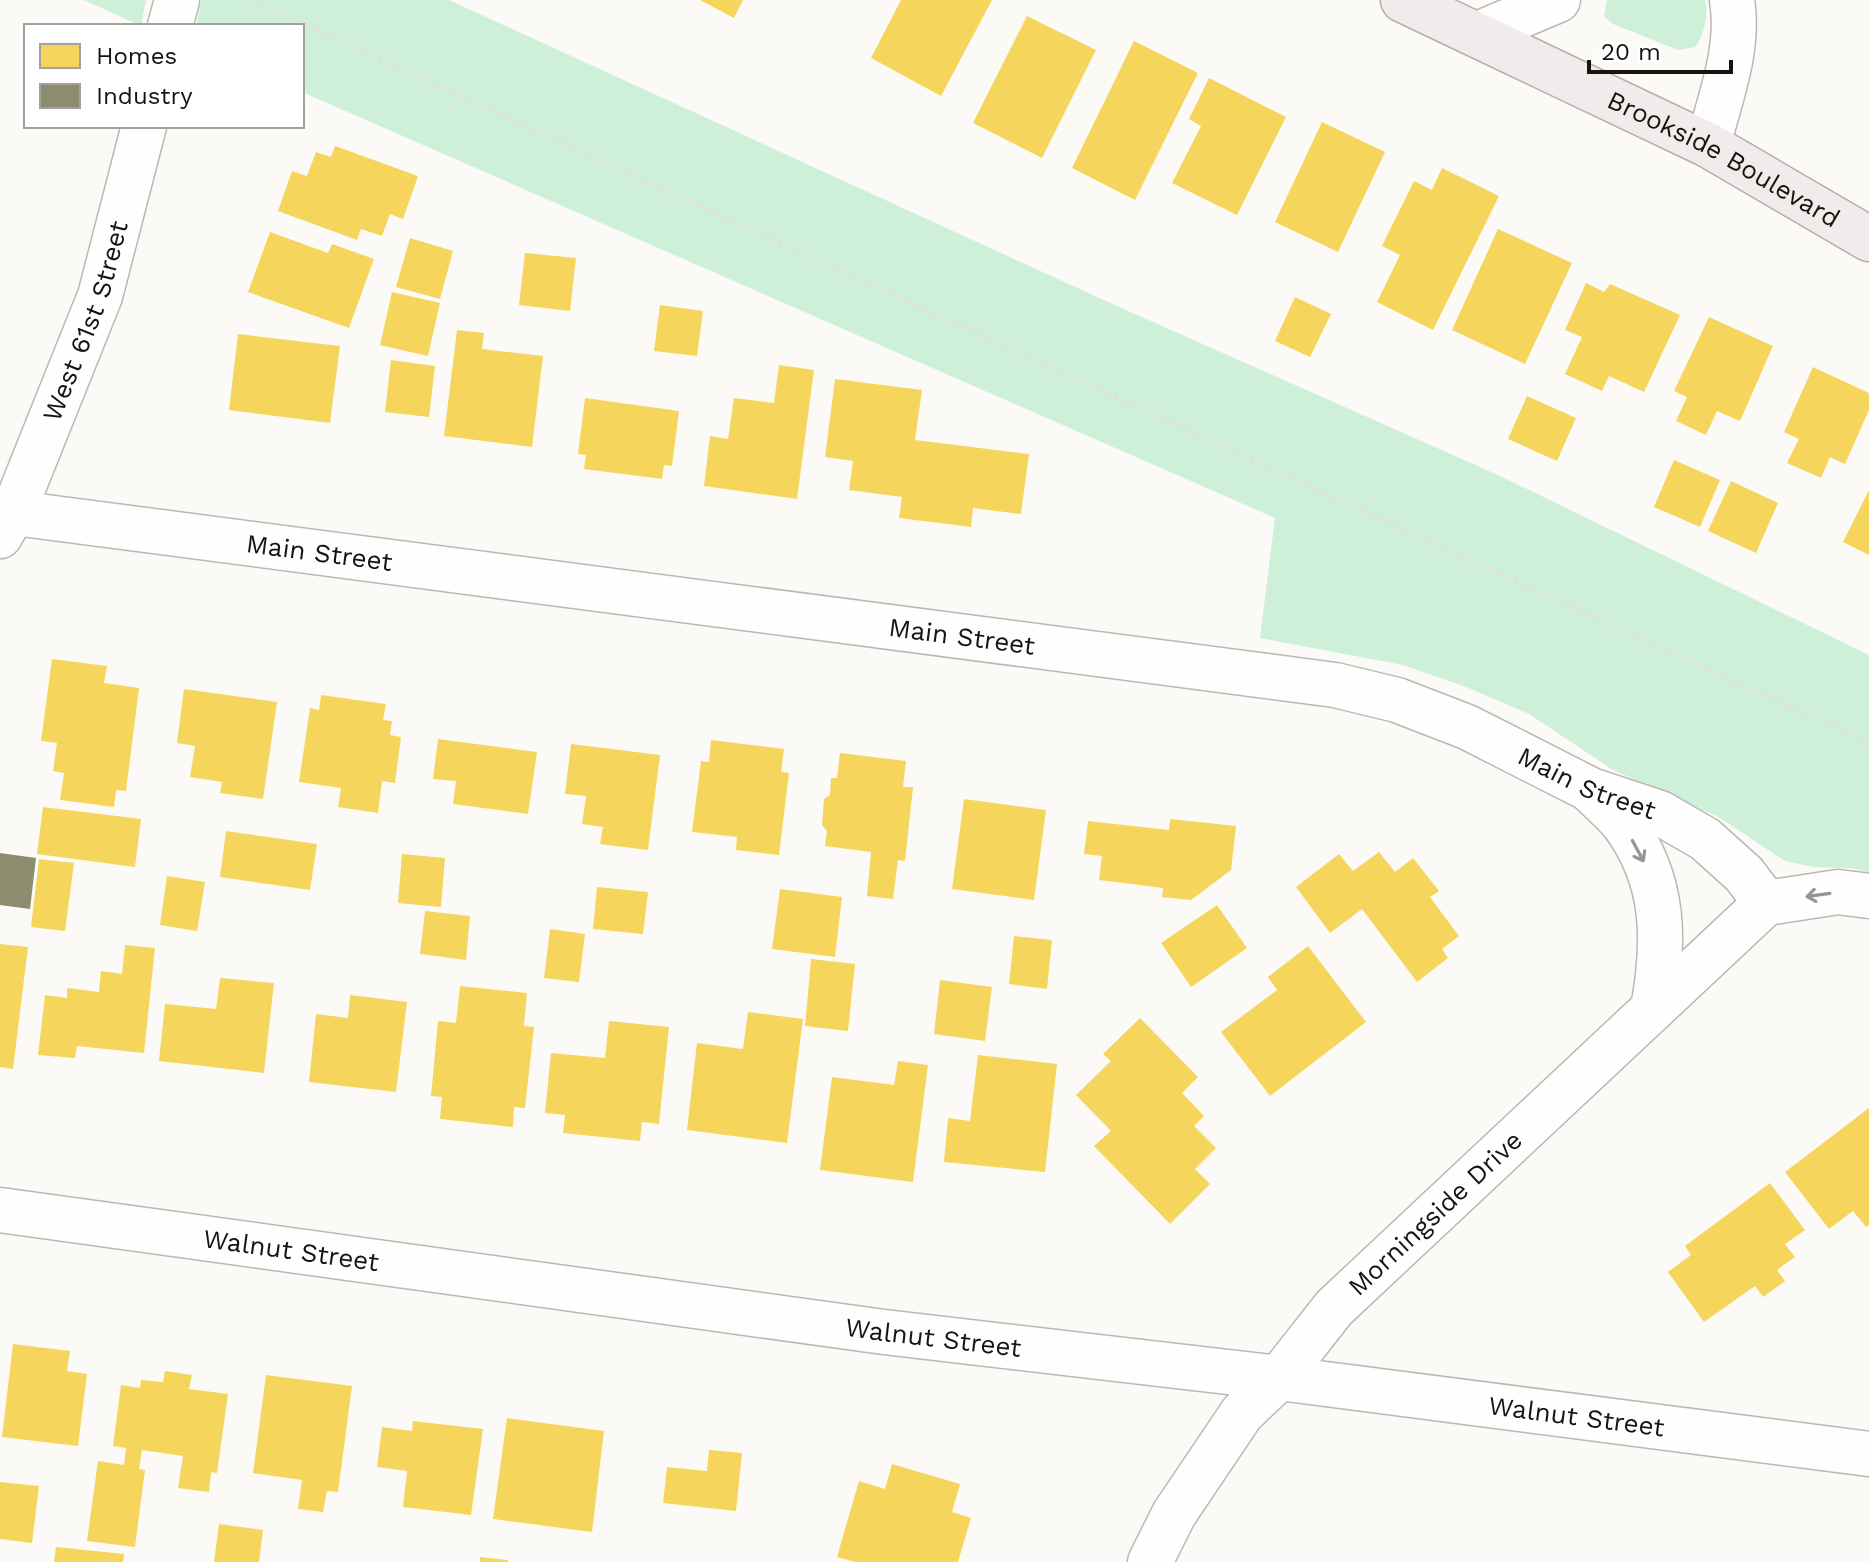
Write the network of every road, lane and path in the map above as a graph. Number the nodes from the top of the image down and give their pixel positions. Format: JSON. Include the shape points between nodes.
{"nodes":[{"id":1,"x":177,"y":0,"type":"edge"},
{"id":2,"x":251,"y":0,"type":"edge"},
{"id":3,"x":1403,"y":0,"type":"edge"},
{"id":4,"x":1558,"y":0,"type":"edge"},
{"id":5,"x":1732,"y":0,"type":"edge"},
{"id":6,"x":171,"y":24,"type":"edge"},
{"id":7,"x":303,"y":24,"type":"edge"},
{"id":8,"x":304,"y":24,"type":"edge"},
{"id":9,"x":1478,"y":34,"type":"junction"},
{"id":10,"x":143,"y":128,"type":"edge"},
{"id":11,"x":1708,"y":145,"type":"junction"},
{"id":12,"x":1869,"y":239,"type":"edge"},
{"id":13,"x":4,"y":520,"type":"edge"},
{"id":14,"x":1869,"y":743,"type":"edge"},
{"id":15,"x":1591,"y":790,"type":"junction"},
{"id":16,"x":1869,"y":896,"type":"edge"},
{"id":17,"x":1766,"y":903,"type":"junction"},
{"id":18,"x":1653,"y":1009,"type":"junction"},
{"id":19,"x":0,"y":1210,"type":"edge"},
{"id":20,"x":1279,"y":1378,"type":"junction"},
{"id":21,"x":1869,"y":1454,"type":"edge"},
{"id":22,"x":1150,"y":1562,"type":"edge"}],
"edges":[{"from":1,"to":6,"type":"street"},
{"from":2,"to":7,"type":"path"},
{"from":3,"to":9,"type":"main road","name":"Brookside Boulevard"},
{"from":4,"to":9,"type":"street"},
{"from":5,"to":11,"type":"street","via":[[1731,57]]},
{"from":8,"to":14,"type":"path"},
{"from":9,"to":11,"type":"main road","name":"Brookside Boulevard"},
{"from":10,"to":13,"type":"street","name":"West 61st Street","via":[[100,296]]},
{"from":11,"to":12,"type":"main road","name":"Brookside Boulevard"},
{"from":13,"to":15,"type":"street","name":"Main Street","via":[[1335,685],[1397,700],[1467,727]]},
{"from":15,"to":17,"type":"street","name":"Main Street","via":[[1660,813],[1705,839],[1744,874]]},
{"from":15,"to":18,"type":"street","one_way":true,"via":[[1622,823],[1655,888],[1662,927]]},
{"from":16,"to":17,"type":"street","one_way":true,"via":[[1838,892]]},
{"from":17,"to":18,"type":"street","name":"Morningside Drive"},
{"from":18,"to":20,"type":"street","name":"Morningside Drive","via":[[1334,1308]]},
{"from":19,"to":20,"type":"street","name":"Walnut Street","via":[[868,1330]]},
{"from":20,"to":21,"type":"street","name":"Walnut Street"},
{"from":20,"to":22,"type":"street","name":"Morningside Drive","via":[[1242,1413],[1174,1514]]}]}
